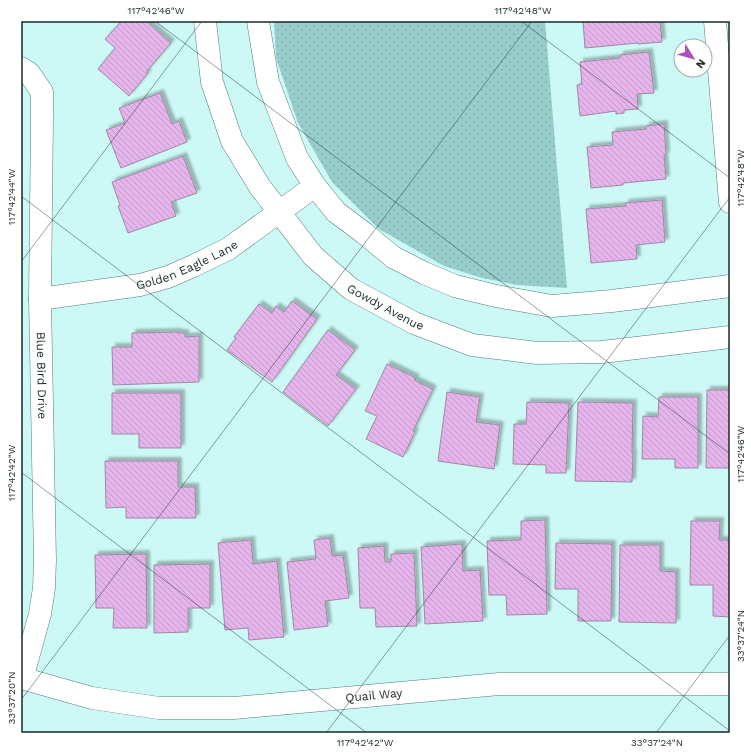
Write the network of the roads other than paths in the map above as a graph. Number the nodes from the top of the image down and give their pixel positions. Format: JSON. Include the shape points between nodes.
{"nodes":[{"id":1,"x":205,"y":21,"type":"edge"},
{"id":2,"x":258,"y":21,"type":"edge"},
{"id":3,"x":715,"y":21,"type":"edge"},
{"id":4,"x":25,"y":70,"type":"edge"},
{"id":5,"x":316,"y":186,"type":"junction"},
{"id":6,"x":730,"y":202,"type":"edge"},
{"id":7,"x":279,"y":212,"type":"junction"},
{"id":8,"x":730,"y":286,"type":"edge"},
{"id":9,"x":40,"y":299,"type":"junction"},
{"id":10,"x":730,"y":337,"type":"edge"},
{"id":11,"x":22,"y":678,"type":"edge"},
{"id":12,"x":730,"y":684,"type":"edge"}],
"edges":[{"from":1,"to":7,"type":"street","name":"Gowdy Avenue","via":[[212,82],[232,142]]},
{"from":2,"to":5,"type":"street","via":[[268,82],[297,158]]},
{"from":3,"to":6,"type":"street"},
{"from":4,"to":9,"type":"street","name":"Blue Bird Drive","via":[[42,92]]},
{"from":5,"to":7,"type":"street","name":"Golden Eagle Lane"},
{"from":5,"to":8,"type":"street","via":[[336,212],[393,257],[455,286],[496,296],[552,306]]},
{"from":7,"to":9,"type":"street","name":"Golden Eagle Lane","via":[[228,249],[168,277],[140,285]]},
{"from":7,"to":10,"type":"street","name":"Gowdy Avenue","via":[[313,256],[351,289],[414,323],[472,345],[537,353],[602,352]]},
{"from":9,"to":11,"type":"street","name":"Blue Bird Drive","via":[[44,588],[40,614]]},
{"from":11,"to":12,"type":"street","name":"Quail Way","via":[[92,698],[159,708],[234,708],[499,684]]}]}
